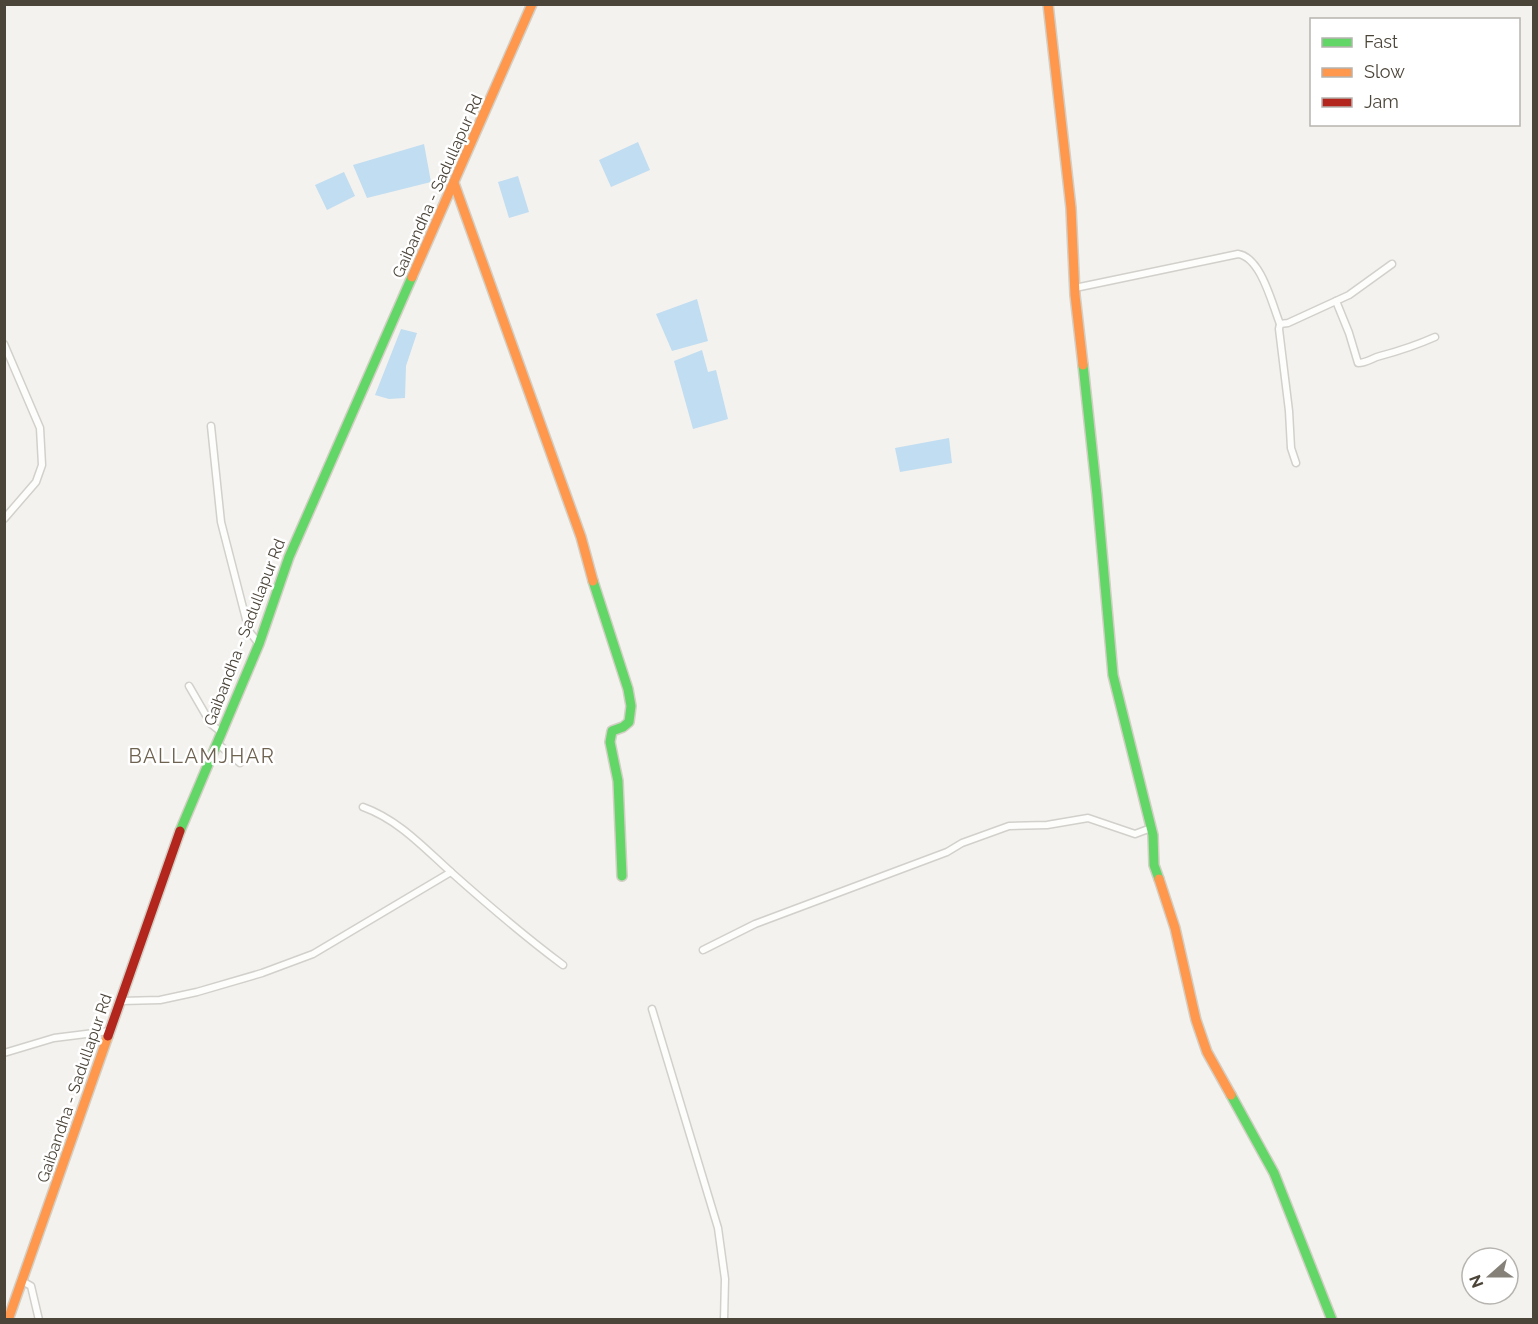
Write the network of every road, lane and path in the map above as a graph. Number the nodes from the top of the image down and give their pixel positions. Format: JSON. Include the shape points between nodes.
{"nodes":[{"id":1,"x":532,"y":4,"type":"edge"},
{"id":2,"x":1048,"y":4,"type":"edge"},
{"id":3,"x":454,"y":183,"type":"junction"},
{"id":4,"x":1392,"y":264,"type":"dead end"},
{"id":5,"x":1075,"y":288,"type":"junction"},
{"id":6,"x":1336,"y":301,"type":"junction"},
{"id":7,"x":1280,"y":324,"type":"junction"},
{"id":8,"x":1436,"y":337,"type":"dead end"},
{"id":9,"x":4,"y":344,"type":"edge"},
{"id":10,"x":211,"y":426,"type":"dead end"},
{"id":11,"x":1296,"y":463,"type":"dead end"},
{"id":12,"x":4,"y":519,"type":"edge"},
{"id":13,"x":259,"y":644,"type":"junction"},
{"id":14,"x":189,"y":686,"type":"dead end"},
{"id":15,"x":221,"y":732,"type":"junction"},
{"id":16,"x":217,"y":743,"type":"junction"},
{"id":17,"x":240,"y":763,"type":"dead end"},
{"id":18,"x":363,"y":807,"type":"dead end"},
{"id":19,"x":1151,"y":828,"type":"junction"},
{"id":20,"x":451,"y":872,"type":"junction"},
{"id":21,"x":622,"y":876,"type":"dead end"},
{"id":22,"x":703,"y":950,"type":"dead end"},
{"id":23,"x":563,"y":965,"type":"dead end"},
{"id":24,"x":121,"y":1001,"type":"junction"},
{"id":25,"x":652,"y":1009,"type":"dead end"},
{"id":26,"x":110,"y":1031,"type":"junction"},
{"id":27,"x":4,"y":1053,"type":"edge"},
{"id":28,"x":22,"y":1281,"type":"junction"},
{"id":29,"x":8,"y":1320,"type":"edge"},
{"id":30,"x":39,"y":1320,"type":"edge"},
{"id":31,"x":724,"y":1320,"type":"edge"},
{"id":32,"x":1332,"y":1320,"type":"edge"}],
"edges":[{"from":1,"to":3,"type":"street","name":"Gaibandha - Sadullapur Rd"},
{"from":2,"to":5,"type":"street","via":[[1070,197]]},
{"from":3,"to":13,"type":"street","name":"Gaibandha - Sadullapur Rd","via":[[289,557]]},
{"from":3,"to":21,"type":"street","via":[[566,492],[628,689],[629,722],[612,732],[609,742],[618,781]]},
{"from":4,"to":6,"type":"street"},
{"from":5,"to":7,"type":"street","via":[[1221,256],[1244,255],[1256,264]]},
{"from":5,"to":19,"type":"street","via":[[1113,675]]},
{"from":6,"to":7,"type":"street"},
{"from":6,"to":8,"type":"street","via":[[1358,363]]},
{"from":7,"to":11,"type":"street","via":[[1291,448]]},
{"from":9,"to":12,"type":"street","via":[[40,428],[42,465],[36,482]]},
{"from":10,"to":13,"type":"street","via":[[221,522],[249,631]]},
{"from":13,"to":15,"type":"street","name":"Gaibandha - Sadullapur Rd"},
{"from":14,"to":15,"type":"street","via":[[211,724]]},
{"from":15,"to":16,"type":"street","name":"Gaibandha - Sadullapur Rd"},
{"from":16,"to":17,"type":"street"},
{"from":16,"to":24,"type":"street","name":"Gaibandha - Sadullapur Rd","via":[[182,826]]},
{"from":18,"to":20,"type":"street","via":[[408,832]]},
{"from":19,"to":22,"type":"street","via":[[1135,834],[1088,818],[1009,826],[755,924]]},
{"from":19,"to":32,"type":"street","via":[[1154,865],[1175,928],[1207,1052],[1274,1173]]},
{"from":20,"to":23,"type":"street"},
{"from":20,"to":24,"type":"street","via":[[313,954],[197,992],[160,1000]]},
{"from":24,"to":26,"type":"street","name":"Gaibandha - Sadullapur Rd"},
{"from":25,"to":31,"type":"street","via":[[718,1228],[725,1279]]},
{"from":26,"to":27,"type":"street","via":[[54,1038]]},
{"from":26,"to":28,"type":"street","name":"Gaibandha - Sadullapur Rd"},
{"from":28,"to":29,"type":"street","name":"Gaibandha - Sadullapur Rd"},
{"from":28,"to":30,"type":"street","via":[[31,1286]]}]}
